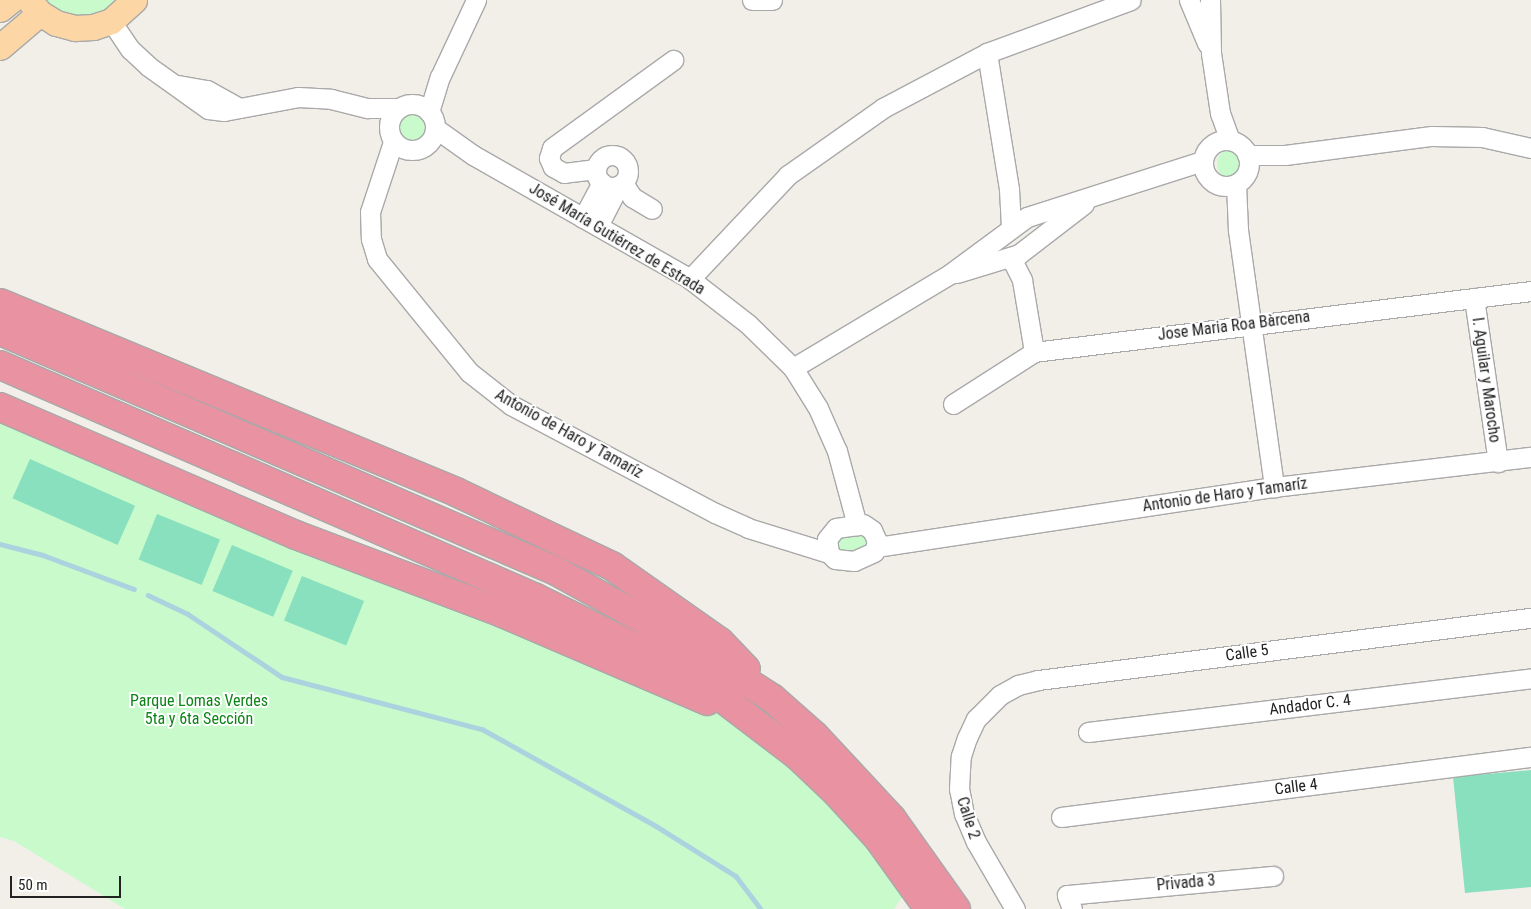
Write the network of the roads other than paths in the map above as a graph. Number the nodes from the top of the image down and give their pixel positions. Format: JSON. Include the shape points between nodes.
{"nodes":[{"id":1,"x":11,"y":0,"type":"edge"},
{"id":2,"x":134,"y":0,"type":"edge"},
{"id":3,"x":476,"y":0,"type":"edge"},
{"id":4,"x":752,"y":0,"type":"edge"},
{"id":5,"x":772,"y":0,"type":"edge"},
{"id":6,"x":1131,"y":0,"type":"edge"},
{"id":7,"x":1190,"y":0,"type":"edge"},
{"id":8,"x":1210,"y":0,"type":"edge"},
{"id":9,"x":35,"y":7,"type":"edge"},
{"id":10,"x":0,"y":9,"type":"edge"},
{"id":11,"x":111,"y":21,"type":"junction"},
{"id":12,"x":0,"y":46,"type":"edge"},
{"id":13,"x":987,"y":53,"type":"junction"},
{"id":14,"x":1211,"y":53,"type":"junction"},
{"id":15,"x":673,"y":60,"type":"dead end"},
{"id":16,"x":440,"y":77,"type":"junction"},
{"id":17,"x":403,"y":106,"type":"junction"},
{"id":18,"x":368,"y":108,"type":"junction"},
{"id":19,"x":431,"y":127,"type":"junction"},
{"id":20,"x":397,"y":140,"type":"junction"},
{"id":21,"x":1222,"y":142,"type":"junction"},
{"id":22,"x":1531,"y":148,"type":"edge"},
{"id":23,"x":1203,"y":167,"type":"junction"},
{"id":24,"x":1239,"y":174,"type":"junction"},
{"id":25,"x":610,"y":181,"type":"junction"},
{"id":26,"x":1009,"y":189,"type":"junction"},
{"id":27,"x":1099,"y":193,"type":"junction"},
{"id":28,"x":652,"y":209,"type":"dead end"},
{"id":29,"x":1031,"y":215,"type":"junction"},
{"id":30,"x":590,"y":222,"type":"junction"},
{"id":31,"x":1011,"y":227,"type":"junction"},
{"id":32,"x":1046,"y":233,"type":"junction"},
{"id":33,"x":995,"y":239,"type":"junction"},
{"id":34,"x":1029,"y":247,"type":"junction"},
{"id":35,"x":1007,"y":260,"type":"junction"},
{"id":36,"x":950,"y":274,"type":"junction"},
{"id":37,"x":690,"y":279,"type":"junction"},
{"id":38,"x":1022,"y":280,"type":"junction"},
{"id":39,"x":1531,"y":291,"type":"edge"},
{"id":40,"x":1474,"y":298,"type":"junction"},
{"id":41,"x":0,"y":303,"type":"edge"},
{"id":42,"x":1252,"y":323,"type":"junction"},
{"id":43,"x":0,"y":330,"type":"edge"},
{"id":44,"x":1034,"y":352,"type":"junction"},
{"id":45,"x":0,"y":365,"type":"edge"},
{"id":46,"x":794,"y":368,"type":"junction"},
{"id":47,"x":953,"y":404,"type":"dead end"},
{"id":48,"x":0,"y":408,"type":"edge"},
{"id":49,"x":1531,"y":457,"type":"edge"},
{"id":50,"x":1498,"y":462,"type":"junction"},
{"id":51,"x":1274,"y":486,"type":"junction"},
{"id":52,"x":850,"y":526,"type":"junction"},
{"id":53,"x":876,"y":541,"type":"junction"},
{"id":54,"x":828,"y":546,"type":"junction"},
{"id":55,"x":1531,"y":618,"type":"edge"},
{"id":56,"x":1531,"y":678,"type":"edge"},
{"id":57,"x":772,"y":698,"type":"junction"},
{"id":58,"x":976,"y":720,"type":"joint"},
{"id":59,"x":754,"y":721,"type":"junction"},
{"id":60,"x":1088,"y":732,"type":"dead end"},
{"id":61,"x":1531,"y":757,"type":"edge"},
{"id":62,"x":1061,"y":817,"type":"dead end"},
{"id":63,"x":1273,"y":876,"type":"dead end"},
{"id":64,"x":929,"y":909,"type":"edge"},
{"id":65,"x":956,"y":909,"type":"edge"},
{"id":66,"x":1015,"y":909,"type":"edge"},
{"id":67,"x":1072,"y":909,"type":"edge"}],
"edges":[{"from":1,"to":10,"type":"main road"},
{"from":2,"to":11,"type":"main road"},
{"from":3,"to":16,"type":"street"},
{"from":4,"to":5,"type":"street"},
{"from":6,"to":13,"type":"street"},
{"from":7,"to":14,"type":"street"},
{"from":8,"to":14,"type":"street"},
{"from":9,"to":11,"type":"main road","via":[[56,23],[75,28]]},
{"from":9,"to":12,"type":"main road"},
{"from":11,"to":18,"type":"street","via":[[130,49],[148,66],[178,85],[207,90],[239,108],[298,97],[330,99]]},
{"from":13,"to":26,"type":"street"},
{"from":13,"to":37,"type":"street","via":[[932,80],[840,135],[788,175]]},
{"from":14,"to":21,"type":"street"},
{"from":15,"to":25,"type":"street","via":[[552,148],[549,158],[553,167],[564,173]]},
{"from":16,"to":17,"type":"street"},
{"from":16,"to":19,"type":"street"},
{"from":17,"to":18,"type":"street"},
{"from":17,"to":19,"type":"street","via":[[420,105]]},
{"from":17,"to":20,"type":"street","via":[[392,116]]},
{"from":18,"to":20,"type":"street"},
{"from":19,"to":20,"type":"street","via":[[423,148]]},
{"from":19,"to":30,"type":"street","name":"José María Gutiérrez de Estrada"},
{"from":20,"to":54,"type":"street","name":"Antonio de Haro y Tamaríz","via":[[370,212],[371,239],[377,259],[463,365],[488,390],[715,513],[748,528],[800,544]]},
{"from":21,"to":23,"type":"street","via":[[1204,154]]},
{"from":21,"to":24,"type":"street","via":[[1242,147]]},
{"from":22,"to":24,"type":"street","via":[[1482,137],[1432,136],[1285,154]]},
{"from":23,"to":24,"type":"street","via":[[1213,182]]},
{"from":23,"to":27,"type":"street","via":[[1172,172]]},
{"from":24,"to":42,"type":"street","via":[[1238,230]]},
{"from":25,"to":28,"type":"street"},
{"from":25,"to":30,"type":"street"},
{"from":26,"to":29,"type":"street"},
{"from":26,"to":31,"type":"street"},
{"from":27,"to":29,"type":"street"},
{"from":27,"to":32,"type":"street"},
{"from":29,"to":31,"type":"street"},
{"from":29,"to":32,"type":"street","via":[[1044,221]]},
{"from":30,"to":37,"type":"street","name":"José María Gutiérrez de Estrada"},
{"from":31,"to":33,"type":"street"},
{"from":32,"to":34,"type":"street"},
{"from":33,"to":35,"type":"street","via":[[994,252]]},
{"from":33,"to":36,"type":"street"},
{"from":34,"to":35,"type":"street"},
{"from":34,"to":38,"type":"street"},
{"from":35,"to":36,"type":"street"},
{"from":35,"to":38,"type":"street"},
{"from":36,"to":46,"type":"street"},
{"from":37,"to":46,"type":"street","name":"José María Gutiérrez de Estrada","via":[[748,324]]},
{"from":38,"to":44,"type":"street"},
{"from":39,"to":40,"type":"street","name":"Jose Maria Roa Bàrcena"},
{"from":40,"to":42,"type":"street","name":"Jose Maria Roa Bàrcena"},
{"from":40,"to":50,"type":"street","name":"I. Aguilar y Marocho"},
{"from":41,"to":57,"type":"highway","via":[[456,492],[612,566],[720,642]]},
{"from":42,"to":44,"type":"street","name":"Jose Maria Roa Bàrcena"},
{"from":42,"to":51,"type":"street"},
{"from":43,"to":57,"type":"highway","via":[[556,571],[686,643]]},
{"from":44,"to":47,"type":"street","name":"Jose Maria Roa Bàrcena"},
{"from":45,"to":59,"type":"highway","via":[[536,598],[692,675]]},
{"from":46,"to":52,"type":"street","name":"José María Gutiérrez de Estrada","via":[[818,408],[837,451],[847,484]]},
{"from":48,"to":59,"type":"highway","via":[[296,535],[502,613]]},
{"from":49,"to":50,"type":"street","name":"Antonio de Haro y Tamaríz"},
{"from":50,"to":51,"type":"street","name":"Antonio de Haro y Tamaríz"},
{"from":51,"to":53,"type":"street","name":"Antonio de Haro y Tamaríz","via":[[919,538]]},
{"from":52,"to":53,"type":"street","via":[[868,527]]},
{"from":52,"to":54,"type":"street"},
{"from":53,"to":54,"type":"street","via":[[868,556],[854,561],[835,559]]},
{"from":55,"to":58,"type":"street","name":"Calle 5","via":[[1038,680],[1018,685],[1000,695]]},
{"from":56,"to":60,"type":"street","name":"Andador C. 4"},
{"from":57,"to":65,"type":"highway","via":[[815,736],[892,819]]},
{"from":58,"to":66,"type":"street","name":"Calle 2","via":[[961,756],[959,789],[964,814],[976,842]]},
{"from":59,"to":64,"type":"highway","via":[[837,793],[878,838]]},
{"from":61,"to":62,"type":"street","name":"Calle 4"},
{"from":63,"to":67,"type":"street","name":"Privada 3","via":[[1067,895]]}]}
